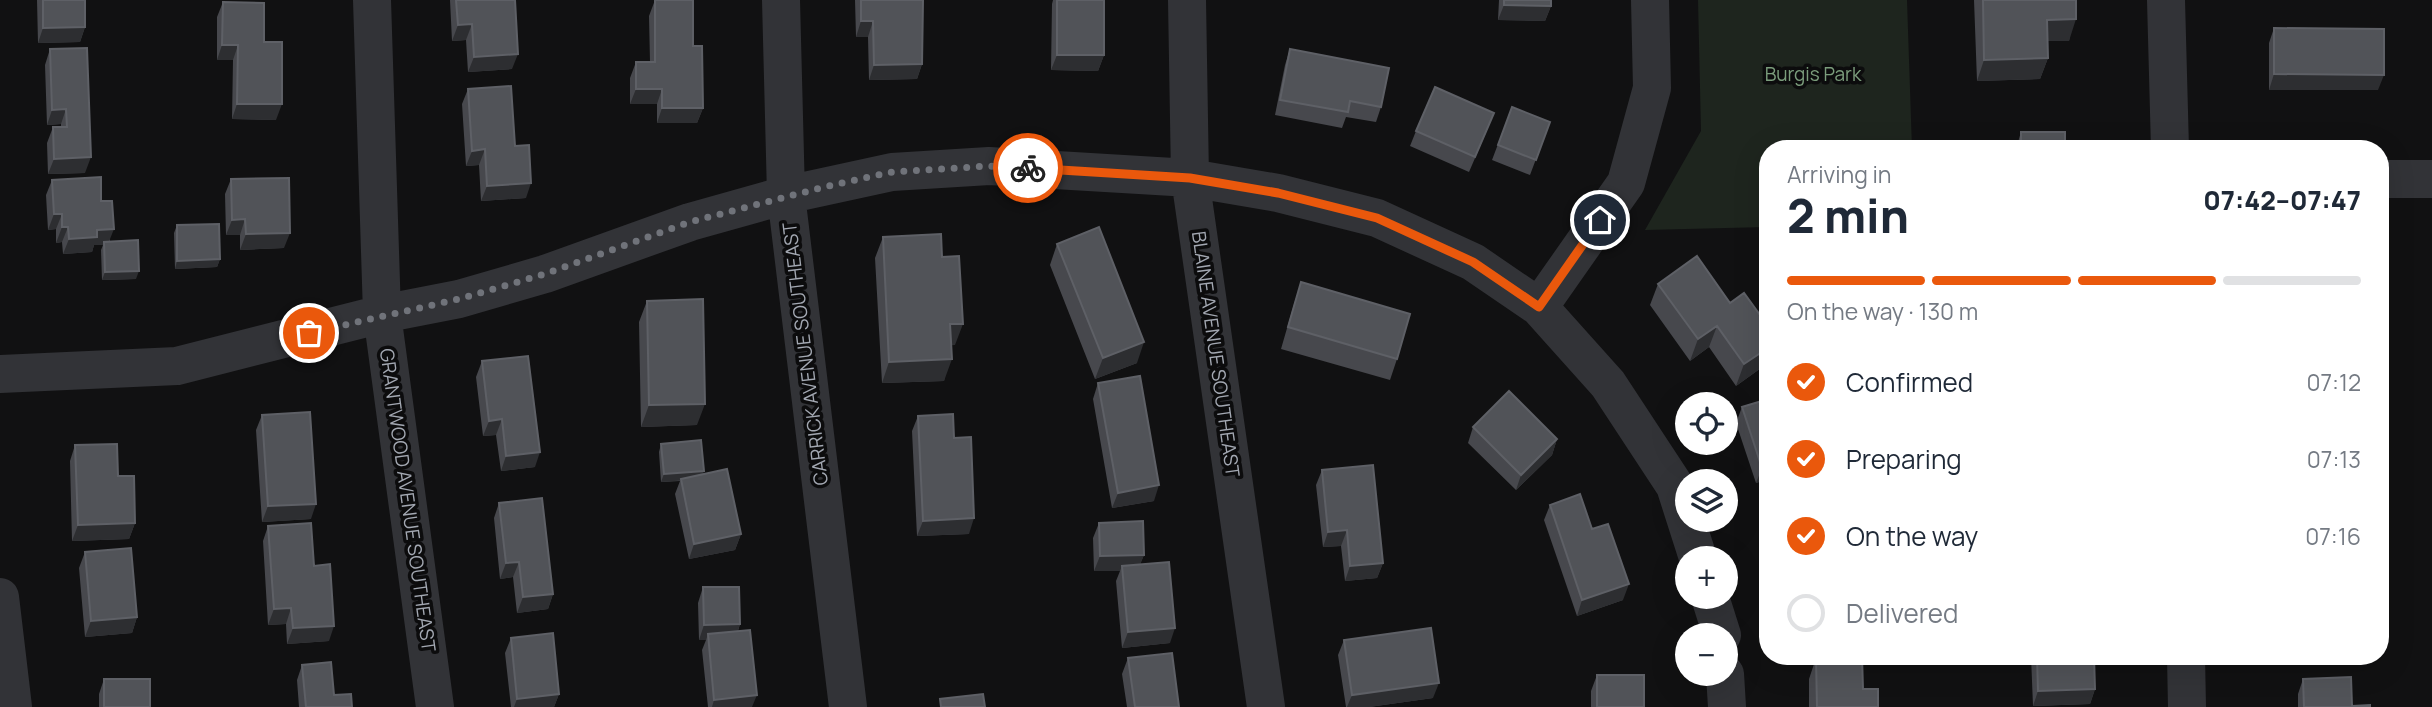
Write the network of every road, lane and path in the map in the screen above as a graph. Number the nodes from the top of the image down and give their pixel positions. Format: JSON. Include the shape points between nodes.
{"nodes":[{"id":1,"x":372,"y":0,"type":"edge"},
{"id":2,"x":781,"y":0,"type":"edge"},
{"id":3,"x":1187,"y":0,"type":"edge"},
{"id":4,"x":1650,"y":0,"type":"edge"},
{"id":5,"x":2166,"y":0,"type":"edge"},
{"id":6,"x":2170,"y":140,"type":"edge"},
{"id":7,"x":1190,"y":178,"type":"junction"},
{"id":8,"x":2389,"y":179,"type":"edge"},
{"id":9,"x":2432,"y":179,"type":"edge"},
{"id":10,"x":786,"y":195,"type":"junction"},
{"id":11,"x":1539,"y":307,"type":"junction"},
{"id":12,"x":382,"y":314,"type":"junction"},
{"id":13,"x":0,"y":374,"type":"edge"},
{"id":14,"x":1694,"y":546,"type":"edge"},
{"id":15,"x":0,"y":597,"type":"edge"},
{"id":16,"x":2186,"y":665,"type":"edge"},
{"id":17,"x":1726,"y":686,"type":"edge"},
{"id":18,"x":13,"y":707,"type":"edge"},
{"id":19,"x":435,"y":707,"type":"edge"},
{"id":20,"x":848,"y":707,"type":"edge"},
{"id":21,"x":1266,"y":707,"type":"edge"},
{"id":22,"x":1727,"y":707,"type":"edge"},
{"id":23,"x":2187,"y":707,"type":"edge"}],
"edges":[{"from":1,"to":12,"type":"street","name":"GRANTWOOD AVENUE SOUTHEAST"},
{"from":2,"to":10,"type":"street","name":"CARRICK AVENUE SOUTHEAST"},
{"from":3,"to":7,"type":"street","name":"BLAINE AVENUE SOUTHEAST"},
{"from":4,"to":11,"type":"street","via":[[1652,88],[1626,183]]},
{"from":5,"to":6,"type":"street"},
{"from":7,"to":10,"type":"street","via":[[989,166],[892,172]]},
{"from":7,"to":11,"type":"street","via":[[1278,193],[1377,218],[1473,262]]},
{"from":7,"to":21,"type":"street","name":"BLAINE AVENUE SOUTHEAST"},
{"from":8,"to":9,"type":"street"},
{"from":10,"to":12,"type":"street","via":[[690,222],[545,274],[459,299]]},
{"from":10,"to":20,"type":"street","name":"CARRICK AVENUE SOUTHEAST"},
{"from":11,"to":14,"type":"street","via":[[1608,384],[1675,486]]},
{"from":12,"to":13,"type":"street","via":[[177,366]]},
{"from":12,"to":19,"type":"street","name":"GRANTWOOD AVENUE SOUTHEAST"},
{"from":15,"to":18,"type":"street"},
{"from":16,"to":23,"type":"street"},
{"from":17,"to":22,"type":"street"}]}
